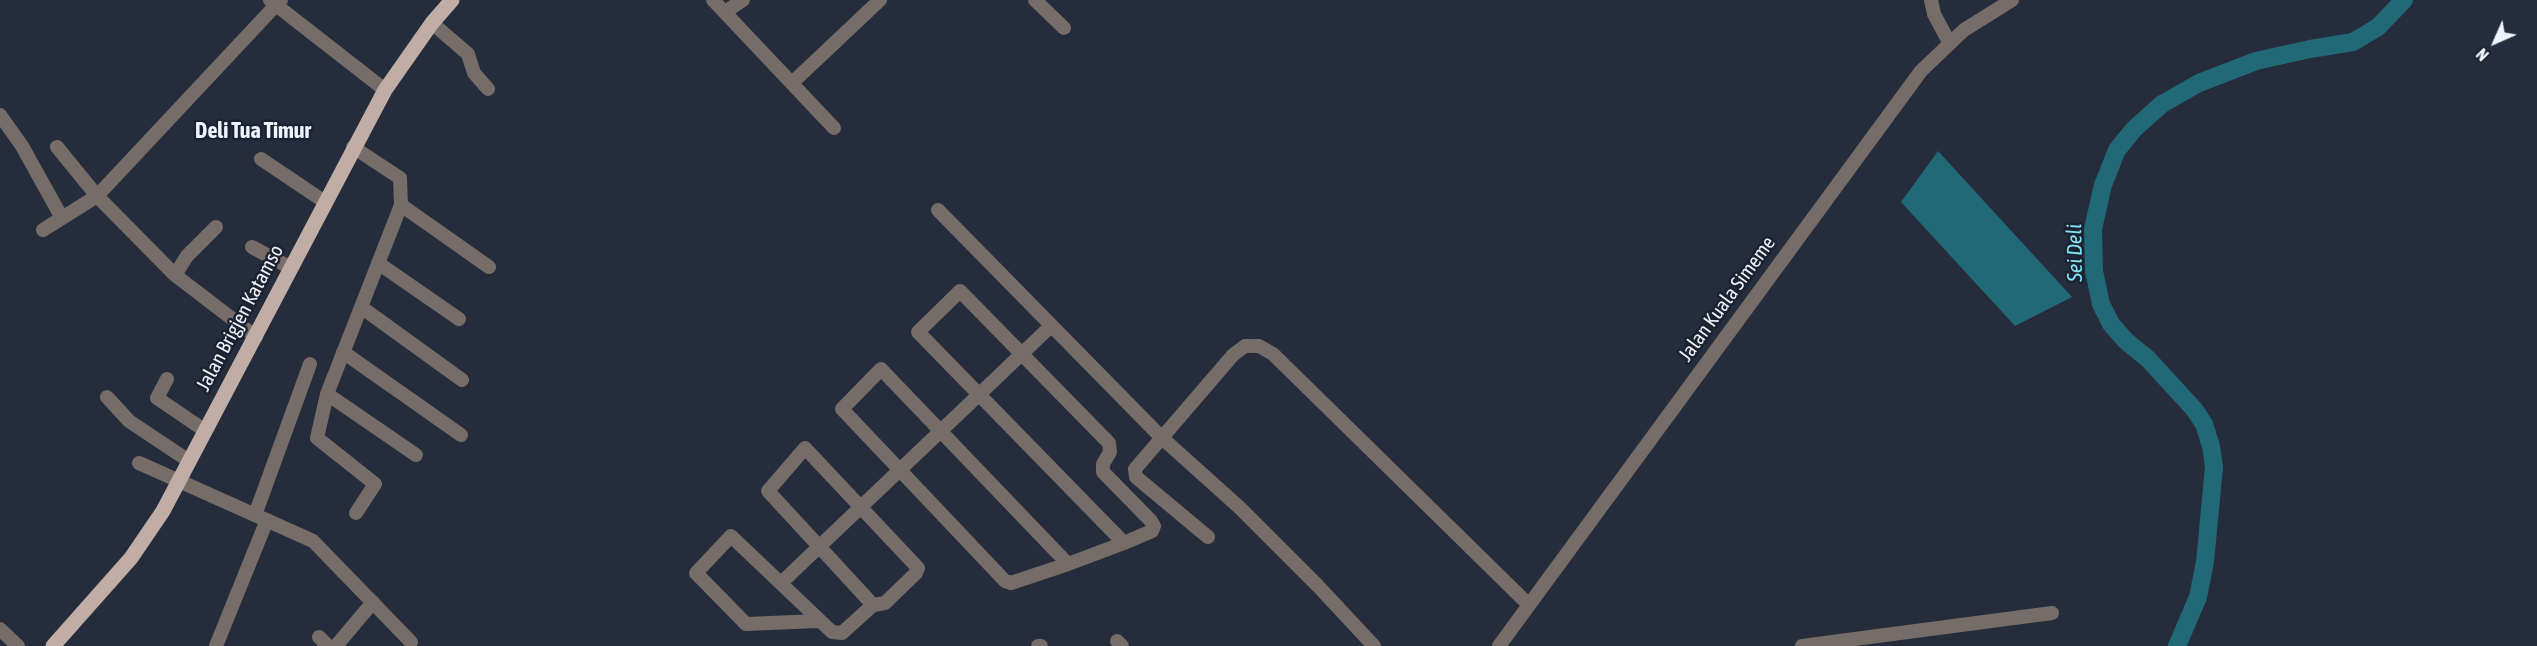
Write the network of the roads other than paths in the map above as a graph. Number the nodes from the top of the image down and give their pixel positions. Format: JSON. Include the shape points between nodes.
{"nodes":[{"id":1,"x":452,"y":0,"type":"edge"},
{"id":2,"x":713,"y":0,"type":"edge"},
{"id":3,"x":742,"y":0,"type":"edge"},
{"id":4,"x":880,"y":0,"type":"edge"},
{"id":5,"x":1035,"y":0,"type":"edge"},
{"id":6,"x":1931,"y":0,"type":"edge"},
{"id":7,"x":2012,"y":0,"type":"edge"},
{"id":8,"x":276,"y":2,"type":"edge"},
{"id":9,"x":725,"y":12,"type":"junction"},
{"id":10,"x":432,"y":23,"type":"junction"},
{"id":11,"x":1064,"y":28,"type":"dead end"},
{"id":12,"x":1950,"y":42,"type":"junction"},
{"id":13,"x":792,"y":83,"type":"junction"},
{"id":14,"x":488,"y":88,"type":"dead end"},
{"id":15,"x":385,"y":90,"type":"junction"},
{"id":16,"x":0,"y":115,"type":"edge"},
{"id":17,"x":834,"y":128,"type":"dead end"},
{"id":18,"x":57,"y":147,"type":"dead end"},
{"id":19,"x":353,"y":147,"type":"junction"},
{"id":20,"x":261,"y":159,"type":"dead end"},
{"id":21,"x":97,"y":196,"type":"junction"},
{"id":22,"x":325,"y":202,"type":"junction"},
{"id":23,"x":401,"y":205,"type":"junction"},
{"id":24,"x":938,"y":210,"type":"dead end"},
{"id":25,"x":62,"y":219,"type":"junction"},
{"id":26,"x":216,"y":227,"type":"dead end"},
{"id":27,"x":44,"y":230,"type":"dead end"},
{"id":28,"x":252,"y":247,"type":"dead end"},
{"id":29,"x":378,"y":263,"type":"junction"},
{"id":30,"x":489,"y":267,"type":"dead end"},
{"id":31,"x":291,"y":268,"type":"junction"},
{"id":32,"x":176,"y":275,"type":"junction"},
{"id":33,"x":361,"y":307,"type":"junction"},
{"id":34,"x":459,"y":318,"type":"dead end"},
{"id":35,"x":1051,"y":326,"type":"junction"},
{"id":36,"x":256,"y":337,"type":"junction"},
{"id":37,"x":344,"y":352,"type":"junction"},
{"id":38,"x":1023,"y":352,"type":"junction"},
{"id":39,"x":310,"y":364,"type":"dead end"},
{"id":40,"x":167,"y":379,"type":"dead end"},
{"id":41,"x":462,"y":380,"type":"dead end"},
{"id":42,"x":979,"y":392,"type":"junction"},
{"id":43,"x":327,"y":394,"type":"junction"},
{"id":44,"x":107,"y":397,"type":"dead end"},
{"id":45,"x":204,"y":430,"type":"junction"},
{"id":46,"x":942,"y":431,"type":"junction"},
{"id":47,"x":461,"y":435,"type":"dead end"},
{"id":48,"x":1161,"y":436,"type":"junction"},
{"id":49,"x":416,"y":454,"type":"dead end"},
{"id":50,"x":189,"y":462,"type":"junction"},
{"id":51,"x":139,"y":463,"type":"dead end"},
{"id":52,"x":902,"y":470,"type":"junction"},
{"id":53,"x":179,"y":480,"type":"junction"},
{"id":54,"x":861,"y":507,"type":"junction"},
{"id":55,"x":356,"y":513,"type":"dead end"},
{"id":56,"x":261,"y":517,"type":"junction"},
{"id":57,"x":1208,"y":537,"type":"dead end"},
{"id":58,"x":1124,"y":543,"type":"junction"},
{"id":59,"x":819,"y":546,"type":"junction"},
{"id":60,"x":1068,"y":564,"type":"junction"},
{"id":61,"x":781,"y":583,"type":"junction"},
{"id":62,"x":373,"y":602,"type":"junction"},
{"id":63,"x":1528,"y":604,"type":"junction"},
{"id":64,"x":873,"y":605,"type":"junction"},
{"id":65,"x":2052,"y":613,"type":"dead end"},
{"id":66,"x":818,"y":621,"type":"junction"},
{"id":67,"x":0,"y":629,"type":"edge"},
{"id":68,"x":411,"y":642,"type":"dead end"},
{"id":69,"x":55,"y":645,"type":"edge"},
{"id":70,"x":18,"y":646,"type":"edge"},
{"id":71,"x":216,"y":646,"type":"edge"},
{"id":72,"x":336,"y":646,"type":"edge"},
{"id":73,"x":1374,"y":646,"type":"edge"},
{"id":74,"x":1499,"y":646,"type":"edge"},
{"id":75,"x":1802,"y":646,"type":"edge"}],
"edges":[{"from":1,"to":10,"type":"main road","name":"Jalan Brigjen Katamso"},
{"from":2,"to":9,"type":"street"},
{"from":3,"to":9,"type":"street"},
{"from":4,"to":13,"type":"street"},
{"from":5,"to":11,"type":"street"},
{"from":6,"to":12,"type":"street","via":[[1934,14]]},
{"from":7,"to":12,"type":"street","name":"Jalan Kuala Simeme","via":[[1981,17]]},
{"from":8,"to":15,"type":"street"},
{"from":8,"to":21,"type":"street"},
{"from":9,"to":13,"type":"street"},
{"from":10,"to":14,"type":"street","via":[[468,54],[474,74]]},
{"from":10,"to":15,"type":"main road","name":"Jalan Brigjen Katamso"},
{"from":12,"to":63,"type":"street","name":"Jalan Kuala Simeme","via":[[1921,71]]},
{"from":13,"to":17,"type":"street"},
{"from":15,"to":19,"type":"main road","name":"Jalan Brigjen Katamso"},
{"from":16,"to":25,"type":"street","via":[[22,146]]},
{"from":18,"to":21,"type":"street"},
{"from":19,"to":22,"type":"main road","name":"Jalan Brigjen Katamso"},
{"from":19,"to":23,"type":"street","via":[[400,178]]},
{"from":20,"to":22,"type":"street"},
{"from":21,"to":25,"type":"street"},
{"from":21,"to":32,"type":"street"},
{"from":22,"to":31,"type":"main road","name":"Jalan Brigjen Katamso"},
{"from":23,"to":29,"type":"street"},
{"from":23,"to":30,"type":"street"},
{"from":24,"to":35,"type":"street"},
{"from":25,"to":27,"type":"street"},
{"from":26,"to":32,"type":"street","via":[[187,256]]},
{"from":28,"to":31,"type":"street"},
{"from":29,"to":33,"type":"street"},
{"from":29,"to":34,"type":"street"},
{"from":31,"to":36,"type":"main road","name":"Jalan Brigjen Katamso"},
{"from":32,"to":36,"type":"street"},
{"from":33,"to":37,"type":"street"},
{"from":33,"to":41,"type":"street"},
{"from":35,"to":38,"type":"street"},
{"from":35,"to":48,"type":"street"},
{"from":36,"to":45,"type":"main road","name":"Jalan Brigjen Katamso"},
{"from":37,"to":43,"type":"street"},
{"from":37,"to":47,"type":"street"},
{"from":38,"to":42,"type":"street"},
{"from":38,"to":42,"type":"street","via":[[964,293],[957,293],[918,332]]},
{"from":38,"to":58,"type":"street","via":[[1109,442],[1103,472],[1153,523],[1152,531]]},
{"from":39,"to":56,"type":"street"},
{"from":40,"to":45,"type":"street","via":[[158,398]]},
{"from":42,"to":46,"type":"street"},
{"from":42,"to":58,"type":"street"},
{"from":43,"to":49,"type":"street"},
{"from":43,"to":55,"type":"street","via":[[317,438],[375,484]]},
{"from":44,"to":50,"type":"street","via":[[129,421]]},
{"from":45,"to":50,"type":"main road","name":"Jalan Brigjen Katamso"},
{"from":46,"to":52,"type":"street"},
{"from":46,"to":52,"type":"street","via":[[881,369],[842,409]]},
{"from":46,"to":60,"type":"street"},
{"from":48,"to":57,"type":"street","via":[[1134,473]]},
{"from":48,"to":63,"type":"street","via":[[1233,355],[1245,346],[1259,346],[1273,354]]},
{"from":48,"to":73,"type":"street","via":[[1240,508]]},
{"from":50,"to":53,"type":"main road","name":"Jalan Brigjen Katamso"},
{"from":51,"to":53,"type":"street"},
{"from":52,"to":54,"type":"street"},
{"from":52,"to":60,"type":"street","via":[[1005,581],[1016,583]]},
{"from":53,"to":56,"type":"street"},
{"from":53,"to":69,"type":"main road","name":"Jalan Brigjen Katamso","via":[[131,558]]},
{"from":54,"to":59,"type":"street"},
{"from":54,"to":59,"type":"street","via":[[805,448],[768,491]]},
{"from":54,"to":64,"type":"street","via":[[918,568],[885,603]]},
{"from":56,"to":62,"type":"street","via":[[320,546]]},
{"from":56,"to":71,"type":"street"},
{"from":58,"to":60,"type":"street"},
{"from":59,"to":61,"type":"street"},
{"from":59,"to":64,"type":"street"},
{"from":61,"to":66,"type":"street"},
{"from":61,"to":66,"type":"street","via":[[731,536],[696,572],[746,624]]},
{"from":62,"to":68,"type":"street"},
{"from":62,"to":72,"type":"street"},
{"from":63,"to":74,"type":"street","name":"Jalan Kuala Simeme"},
{"from":64,"to":66,"type":"street","via":[[842,633],[832,632]]},
{"from":65,"to":75,"type":"street"},
{"from":67,"to":70,"type":"street"}]}
